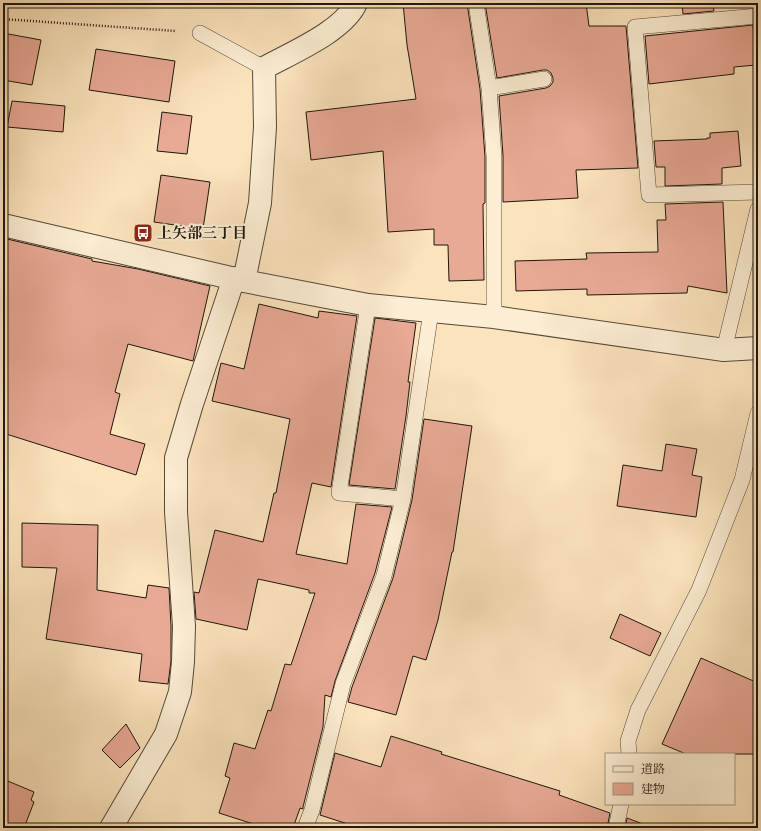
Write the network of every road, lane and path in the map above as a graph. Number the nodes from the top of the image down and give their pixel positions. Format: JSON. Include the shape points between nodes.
{"nodes":[{"id":1,"x":356,"y":3,"type":"edge"},
{"id":2,"x":476,"y":3,"type":"edge"},
{"id":3,"x":757,"y":3,"type":"edge"},
{"id":4,"x":758,"y":15,"type":"edge"},
{"id":5,"x":3,"y":19,"type":"edge"},
{"id":6,"x":200,"y":33,"type":"joint"},
{"id":7,"x":264,"y":68,"type":"junction"},
{"id":8,"x":544,"y":79,"type":"dead end"},
{"id":9,"x":489,"y":88,"type":"junction"},
{"id":10,"x":758,"y":192,"type":"edge"},
{"id":11,"x":758,"y":209,"type":"edge"},
{"id":12,"x":3,"y":224,"type":"edge"},
{"id":13,"x":239,"y":279,"type":"junction"},
{"id":14,"x":368,"y":305,"type":"junction"},
{"id":15,"x":431,"y":310,"type":"junction"},
{"id":16,"x":494,"y":317,"type":"junction"},
{"id":17,"x":758,"y":348,"type":"edge"},
{"id":18,"x":724,"y":350,"type":"junction"},
{"id":19,"x":758,"y":413,"type":"edge"},
{"id":20,"x":403,"y":499,"type":"junction"},
{"id":21,"x":629,"y":753,"type":"edge"},
{"id":22,"x":621,"y":805,"type":"edge"},
{"id":23,"x":111,"y":828,"type":"edge"},
{"id":24,"x":305,"y":828,"type":"edge"},
{"id":25,"x":616,"y":828,"type":"edge"}],
"edges":[{"from":1,"to":7,"type":"street","via":[[352,11],[333,30]]},
{"from":2,"to":9,"type":"lane"},
{"from":3,"to":4,"type":"lane"},
{"from":4,"to":10,"type":"lane","via":[[635,26],[649,195]]},
{"from":5,"to":6,"type":"path"},
{"from":6,"to":7,"type":"lane"},
{"from":7,"to":13,"type":"street","via":[[265,127],[260,203]]},
{"from":8,"to":9,"type":"lane"},
{"from":9,"to":16,"type":"lane","via":[[494,157]]},
{"from":11,"to":18,"type":"lane"},
{"from":12,"to":13,"type":"street"},
{"from":13,"to":14,"type":"street"},
{"from":13,"to":23,"type":"street","via":[[192,404],[176,458],[176,512],[184,626],[180,692],[166,734]]},
{"from":14,"to":15,"type":"street"},
{"from":14,"to":20,"type":"lane","via":[[339,493]]},
{"from":15,"to":16,"type":"street"},
{"from":15,"to":20,"type":"lane"},
{"from":16,"to":18,"type":"street"},
{"from":17,"to":18,"type":"street"},
{"from":19,"to":21,"type":"lane","via":[[742,480],[699,590],[638,710],[628,741]]},
{"from":20,"to":24,"type":"lane","via":[[384,576],[343,684],[312,810]]},
{"from":22,"to":25,"type":"lane"}]}
